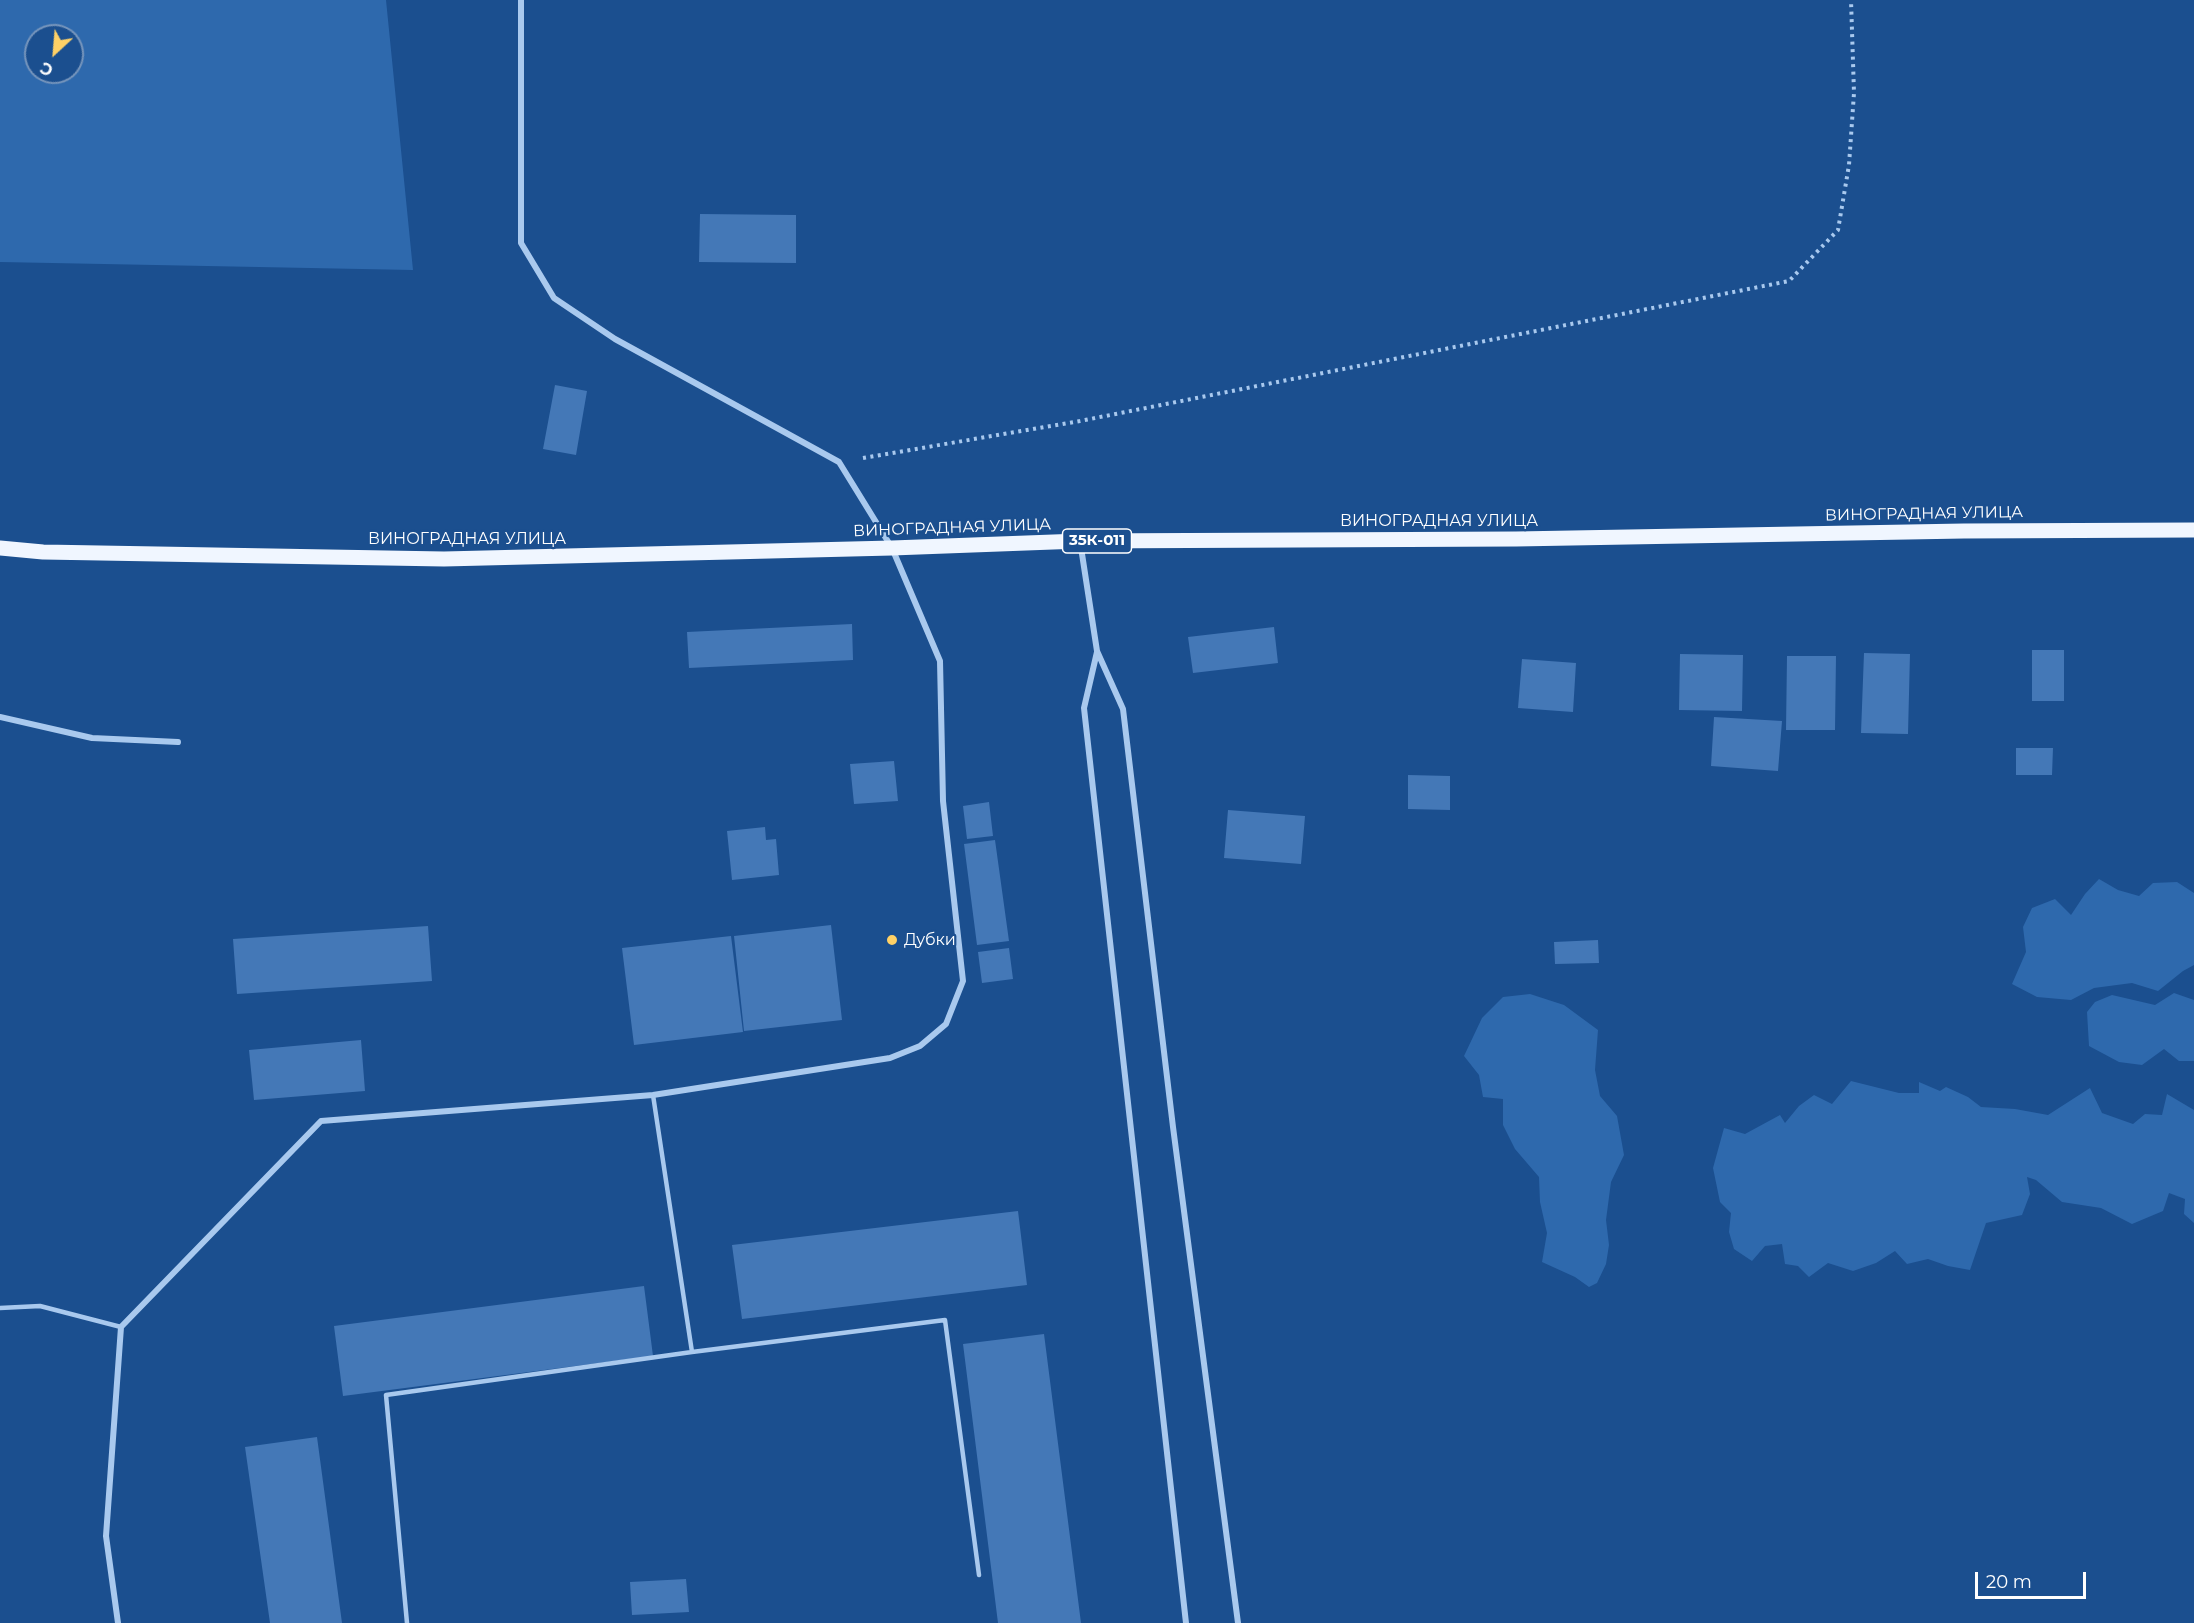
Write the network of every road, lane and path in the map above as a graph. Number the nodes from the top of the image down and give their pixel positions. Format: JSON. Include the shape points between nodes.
{"nodes":[{"id":1,"x":521,"y":0,"type":"edge"},
{"id":2,"x":1851,"y":0,"type":"edge"},
{"id":3,"x":839,"y":462,"type":"junction"},
{"id":4,"x":2194,"y":530,"type":"edge"},
{"id":5,"x":1080,"y":541,"type":"junction"},
{"id":6,"x":0,"y":548,"type":"edge"},
{"id":7,"x":892,"y":548,"type":"junction"},
{"id":8,"x":1097,"y":651,"type":"junction"},
{"id":9,"x":0,"y":717,"type":"edge"},
{"id":10,"x":178,"y":742,"type":"dead end"},
{"id":11,"x":653,"y":1095,"type":"junction"},
{"id":12,"x":0,"y":1308,"type":"edge"},
{"id":13,"x":121,"y":1327,"type":"junction"},
{"id":14,"x":692,"y":1352,"type":"junction"},
{"id":15,"x":979,"y":1575,"type":"dead end"},
{"id":16,"x":118,"y":1623,"type":"edge"},
{"id":17,"x":407,"y":1623,"type":"edge"},
{"id":18,"x":1186,"y":1623,"type":"edge"},
{"id":19,"x":1238,"y":1623,"type":"edge"}],
"edges":[{"from":1,"to":3,"type":"street","via":[[520,243],[554,298],[615,339]]},
{"from":2,"to":3,"type":"path","via":[[1854,93],[1849,165],[1838,230],[1789,281],[1080,421]]},
{"from":3,"to":7,"type":"street"},
{"from":4,"to":5,"type":"main road","name":"ВИНОГРАДНАЯ УЛИЦА","number":"35К-011"},
{"from":5,"to":7,"type":"main road","name":"ВИНОГРАДНАЯ УЛИЦА","number":"35К-011"},
{"from":5,"to":8,"type":"street"},
{"from":6,"to":7,"type":"main road","name":"ВИНОГРАДНАЯ УЛИЦА","number":"35К-011","via":[[444,559]]},
{"from":7,"to":11,"type":"street","via":[[940,661],[943,801],[963,981],[946,1024],[920,1046],[890,1058]]},
{"from":8,"to":18,"type":"street","via":[[1084,708]]},
{"from":8,"to":19,"type":"street","via":[[1123,709]]},
{"from":9,"to":10,"type":"street","via":[[92,738]]},
{"from":11,"to":13,"type":"street","via":[[321,1121]]},
{"from":11,"to":14,"type":"lane"},
{"from":12,"to":13,"type":"lane","via":[[40,1306]]},
{"from":13,"to":16,"type":"street","via":[[106,1536]]},
{"from":14,"to":15,"type":"lane","via":[[945,1320]]},
{"from":14,"to":17,"type":"lane","via":[[386,1395]]}]}
